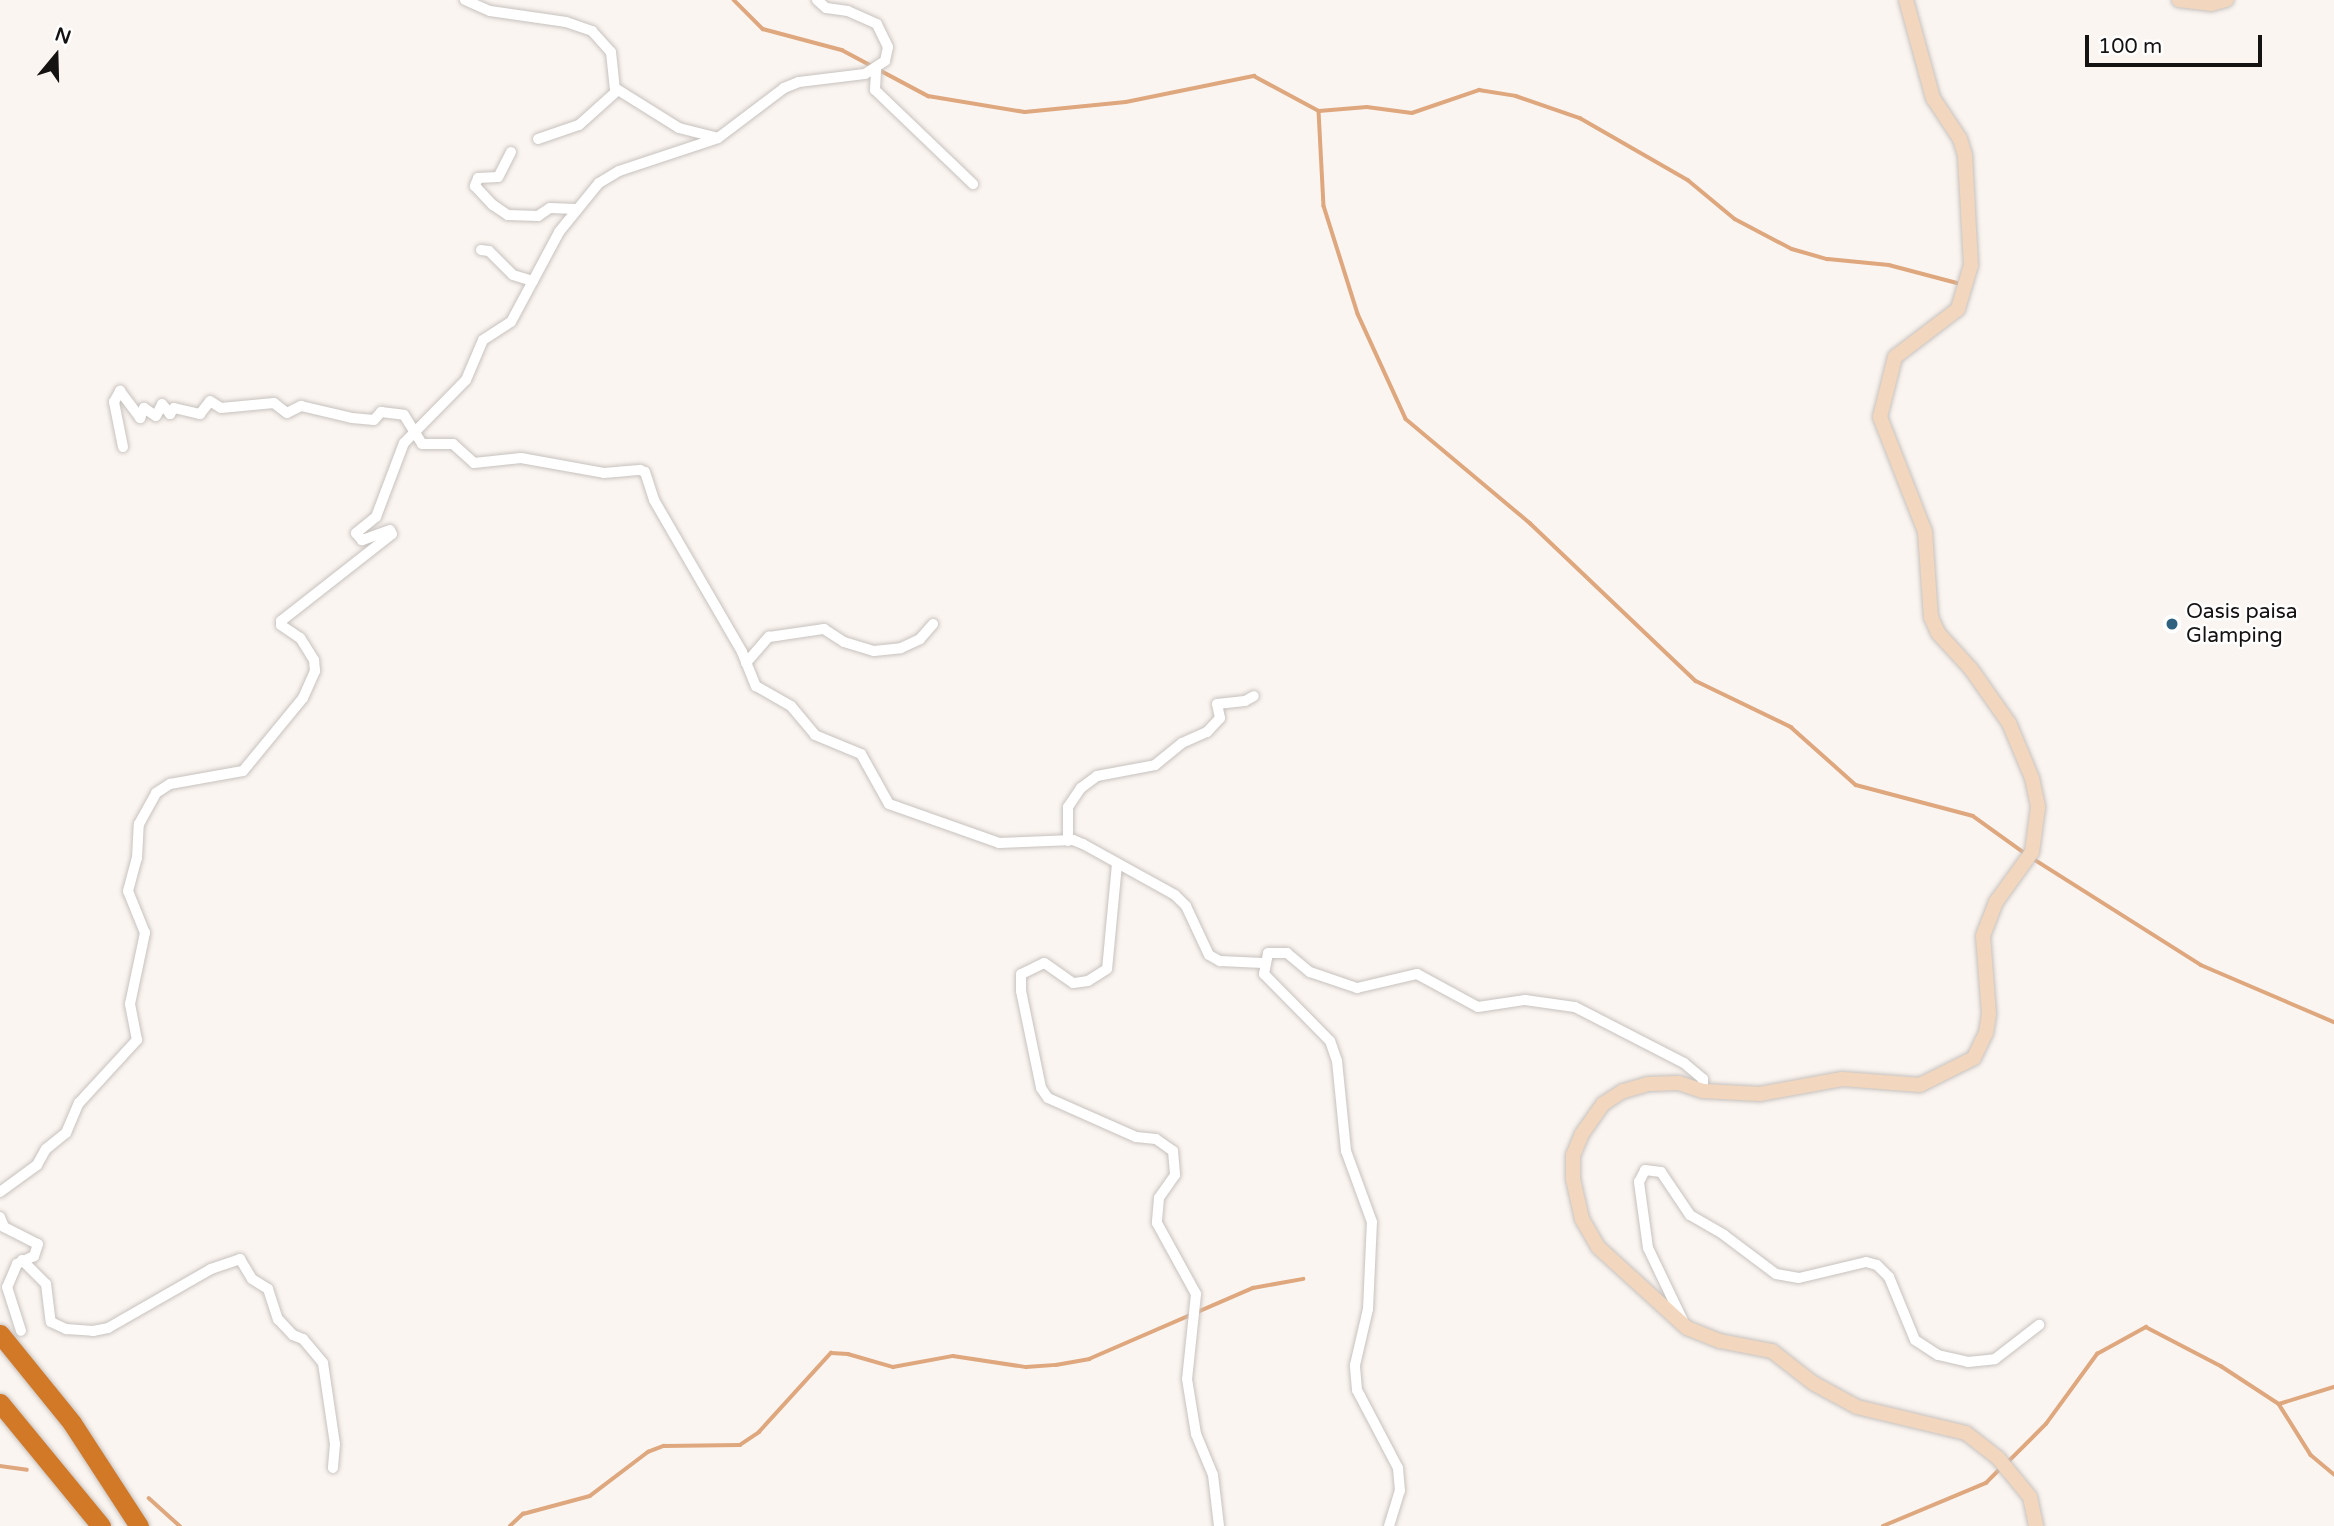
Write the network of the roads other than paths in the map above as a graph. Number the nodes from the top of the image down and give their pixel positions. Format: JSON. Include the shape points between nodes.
{"nodes":[{"id":1,"x":465,"y":0,"type":"edge"},
{"id":2,"x":817,"y":0,"type":"edge"},
{"id":3,"x":834,"y":0,"type":"edge"},
{"id":4,"x":1906,"y":0,"type":"edge"},
{"id":5,"x":2179,"y":0,"type":"edge"},
{"id":6,"x":2227,"y":0,"type":"edge"},
{"id":7,"x":844,"y":10,"type":"junction"},
{"id":8,"x":876,"y":70,"type":"junction"},
{"id":9,"x":618,"y":90,"type":"junction"},
{"id":10,"x":718,"y":138,"type":"junction"},
{"id":11,"x":538,"y":139,"type":"dead end"},
{"id":12,"x":511,"y":152,"type":"dead end"},
{"id":13,"x":972,"y":184,"type":"dead end"},
{"id":14,"x":576,"y":209,"type":"junction"},
{"id":15,"x":481,"y":250,"type":"dead end"},
{"id":16,"x":533,"y":281,"type":"junction"},
{"id":17,"x":414,"y":430,"type":"junction"},
{"id":18,"x":123,"y":447,"type":"dead end"},
{"id":19,"x":933,"y":624,"type":"dead end"},
{"id":20,"x":746,"y":663,"type":"junction"},
{"id":21,"x":1254,"y":695,"type":"dead end"},
{"id":22,"x":1068,"y":841,"type":"junction"},
{"id":23,"x":1117,"y":864,"type":"junction"},
{"id":24,"x":1263,"y":963,"type":"junction"},
{"id":25,"x":1703,"y":1091,"type":"junction"},
{"id":26,"x":0,"y":1192,"type":"edge"},
{"id":27,"x":0,"y":1217,"type":"edge"},
{"id":28,"x":22,"y":1260,"type":"junction"},
{"id":29,"x":2039,"y":1325,"type":"dead end"},
{"id":30,"x":1687,"y":1328,"type":"junction"},
{"id":31,"x":21,"y":1332,"type":"dead end"},
{"id":32,"x":0,"y":1334,"type":"edge"},
{"id":33,"x":0,"y":1403,"type":"edge"},
{"id":34,"x":333,"y":1468,"type":"dead end"},
{"id":35,"x":101,"y":1526,"type":"edge"},
{"id":36,"x":139,"y":1526,"type":"edge"},
{"id":37,"x":1219,"y":1526,"type":"edge"},
{"id":38,"x":1389,"y":1526,"type":"edge"},
{"id":39,"x":2036,"y":1526,"type":"edge"}],
"edges":[{"from":1,"to":9,"type":"street","via":[[490,11],[566,22],[592,31],[611,52],[611,74]]},
{"from":2,"to":7,"type":"street","via":[[826,8]]},
{"from":3,"to":7,"type":"street"},
{"from":4,"to":25,"type":"main road","via":[[1933,98],[1965,155],[1971,265],[1958,309],[1895,357],[1880,417],[1925,532],[1931,617],[1938,633],[1999,707],[2032,778],[2039,827],[2028,857],[1987,918],[1982,953],[1989,1014],[1974,1058],[1920,1085],[1842,1079],[1760,1094]]},
{"from":5,"to":6,"type":"main road","via":[[2211,4]]},
{"from":7,"to":8,"type":"street","via":[[877,24],[888,47],[886,61]]},
{"from":8,"to":10,"type":"street","via":[[799,82]]},
{"from":8,"to":13,"type":"street","via":[[874,90]]},
{"from":9,"to":10,"type":"street","via":[[679,128]]},
{"from":9,"to":11,"type":"street","via":[[579,125]]},
{"from":10,"to":14,"type":"street","via":[[607,176]]},
{"from":12,"to":14,"type":"street","via":[[498,177],[478,178],[475,186],[493,205],[508,215],[538,216],[550,208]]},
{"from":14,"to":16,"type":"street"},
{"from":15,"to":16,"type":"street","via":[[489,251],[513,275]]},
{"from":16,"to":17,"type":"street","via":[[511,322],[483,340],[466,380]]},
{"from":17,"to":18,"type":"street","via":[[404,415],[381,412],[373,420],[301,406],[287,413],[274,403],[221,408],[210,401],[200,414],[174,408],[170,414],[162,404],[156,416],[144,408],[140,418],[120,391],[114,402]]},
{"from":17,"to":20,"type":"street","via":[[422,444],[453,444],[474,463],[521,458],[604,473],[645,472],[654,500]]},
{"from":17,"to":26,"type":"street","via":[[404,443],[376,517],[356,533],[362,540],[390,530],[392,534],[280,623],[300,638],[314,660],[315,671],[303,698],[243,771],[161,788],[141,817],[128,891],[145,933],[130,1004],[136,1040],[79,1103],[66,1133],[46,1149],[37,1165],[9,1181]]},
{"from":19,"to":20,"type":"street","via":[[920,639],[901,648],[874,651],[844,642],[824,629],[778,635],[769,637]]},
{"from":20,"to":22,"type":"street","via":[[756,685],[791,706],[815,735],[861,754],[889,804],[999,844]]},
{"from":21,"to":22,"type":"street","via":[[1245,701],[1217,704],[1220,718],[1207,732],[1182,743],[1155,765],[1097,776],[1081,788],[1068,807]]},
{"from":22,"to":23,"type":"street","via":[[1083,844]]},
{"from":23,"to":24,"type":"street","via":[[1175,895],[1209,955],[1220,961]]},
{"from":23,"to":37,"type":"street","via":[[1107,969],[1088,981],[1073,983],[1044,963],[1021,974],[1021,991],[1041,1088],[1048,1098],[1136,1137],[1156,1139],[1174,1151],[1175,1175],[1159,1198],[1157,1223],[1190,1275],[1196,1294],[1187,1380],[1196,1434],[1213,1475]]},
{"from":24,"to":25,"type":"street","via":[[1268,953],[1277,951],[1287,953],[1310,972],[1357,988],[1417,974],[1478,1007],[1525,1000],[1574,1007],[1690,1067],[1703,1079]]},
{"from":24,"to":38,"type":"street","via":[[1264,974],[1331,1041],[1337,1061],[1346,1151],[1372,1222],[1368,1310],[1355,1366],[1357,1390],[1398,1468],[1400,1491]]},
{"from":25,"to":30,"type":"main road","via":[[1678,1083],[1623,1091],[1597,1111],[1573,1155],[1582,1219],[1598,1247]]},
{"from":27,"to":28,"type":"street","via":[[4,1227],[38,1244],[34,1256]]},
{"from":28,"to":31,"type":"street","via":[[7,1287]]},
{"from":28,"to":34,"type":"street","via":[[46,1284],[51,1322],[66,1329],[93,1331],[108,1328],[212,1269],[240,1259],[252,1279],[268,1289],[278,1319],[323,1363],[335,1444]]},
{"from":29,"to":30,"type":"street","via":[[1995,1359],[1968,1362],[1938,1355],[1915,1340],[1889,1277],[1877,1265],[1866,1262],[1799,1278],[1776,1274],[1690,1215],[1661,1172],[1645,1170],[1639,1182],[1648,1248]]},
{"from":30,"to":39,"type":"main road","via":[[1720,1341],[1772,1351],[1813,1383],[1857,1407],[1966,1433],[1999,1459],[2030,1497]]},
{"from":32,"to":36,"type":"highway","via":[[72,1423]]},
{"from":33,"to":35,"type":"highway"}]}
